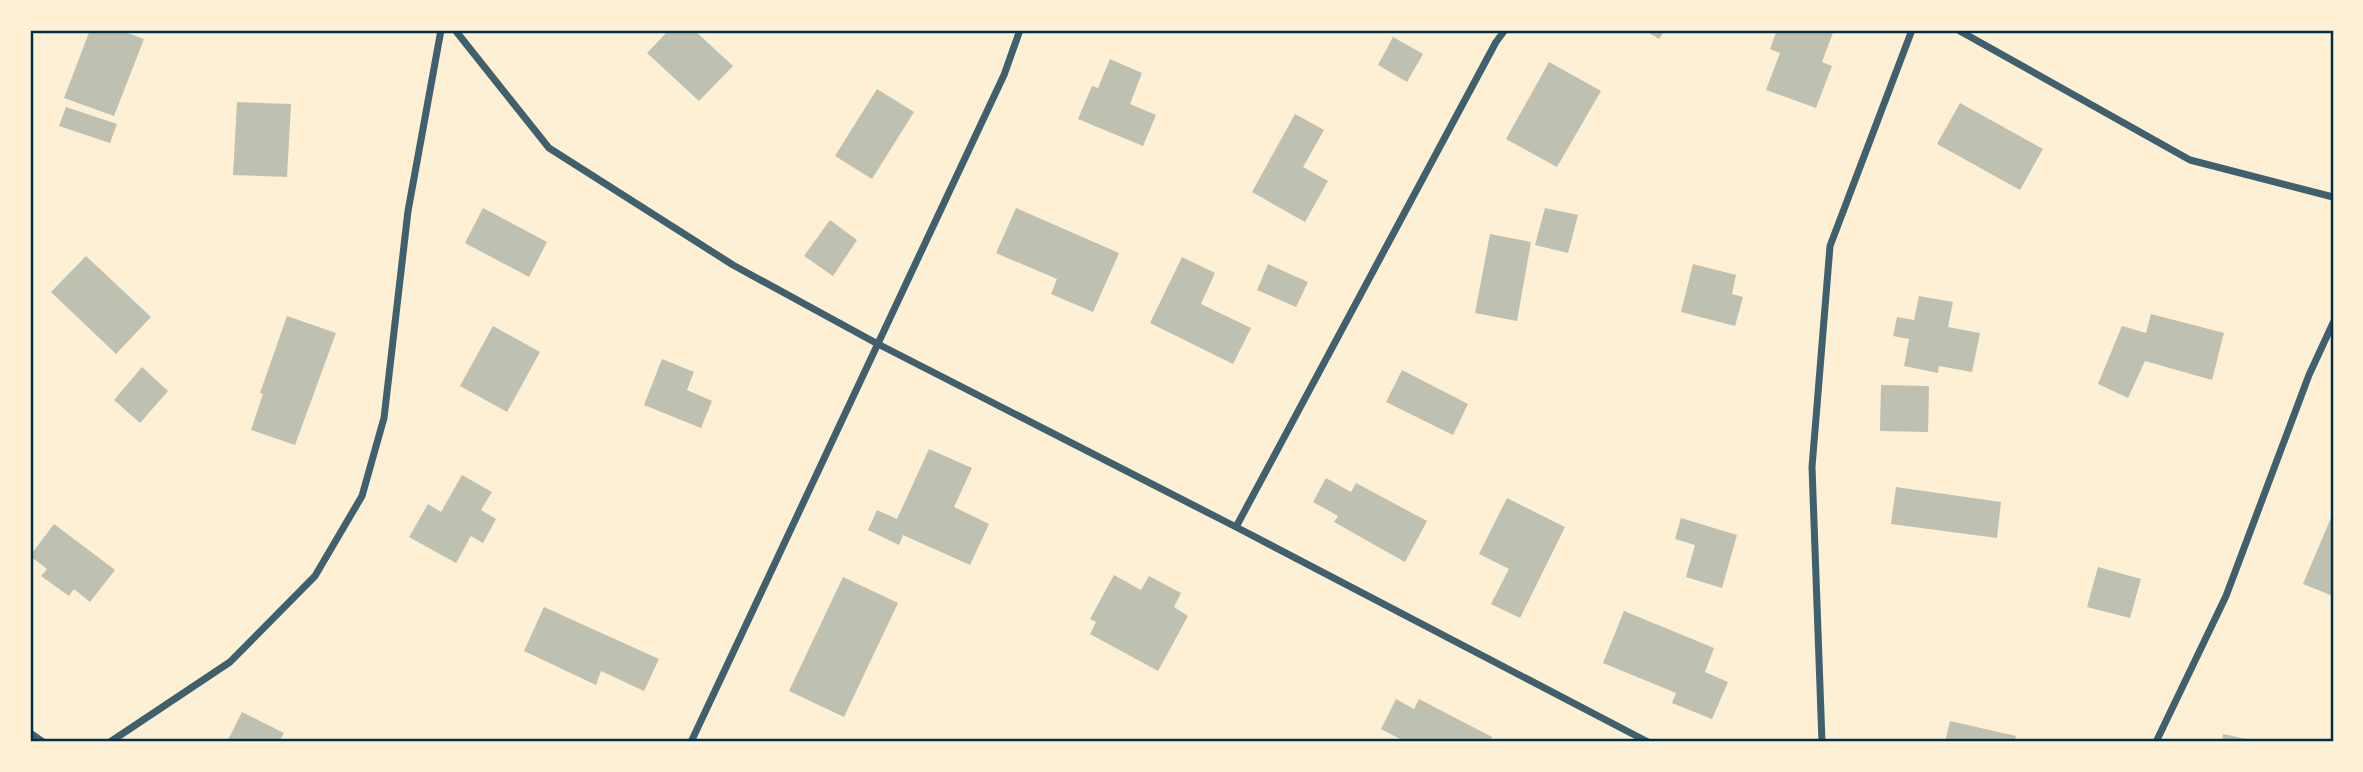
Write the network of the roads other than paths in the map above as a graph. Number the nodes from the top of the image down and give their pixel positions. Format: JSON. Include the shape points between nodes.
{"nodes":[{"id":1,"x":441,"y":30,"type":"edge"},
{"id":2,"x":455,"y":30,"type":"edge"},
{"id":3,"x":1020,"y":30,"type":"edge"},
{"id":4,"x":1505,"y":30,"type":"edge"},
{"id":5,"x":1912,"y":30,"type":"edge"},
{"id":6,"x":1958,"y":30,"type":"edge"},
{"id":7,"x":2333,"y":197,"type":"edge"},
{"id":8,"x":2333,"y":323,"type":"edge"},
{"id":9,"x":876,"y":343,"type":"junction"},
{"id":10,"x":1236,"y":527,"type":"junction"},
{"id":11,"x":30,"y":733,"type":"edge"},
{"id":12,"x":43,"y":742,"type":"edge"},
{"id":13,"x":110,"y":742,"type":"edge"},
{"id":14,"x":691,"y":742,"type":"edge"},
{"id":15,"x":1648,"y":742,"type":"edge"},
{"id":16,"x":1822,"y":742,"type":"edge"},
{"id":17,"x":2155,"y":742,"type":"edge"}],
"edges":[{"from":1,"to":13,"type":"street","via":[[408,211],[384,418],[362,496],[315,576],[230,662]]},
{"from":2,"to":9,"type":"street","via":[[549,148],[733,265]]},
{"from":3,"to":9,"type":"street","via":[[1004,75]]},
{"from":4,"to":10,"type":"street"},
{"from":5,"to":16,"type":"street","via":[[1830,246],[1812,467]]},
{"from":6,"to":7,"type":"street","via":[[2190,160]]},
{"from":8,"to":17,"type":"street","via":[[2309,374],[2226,596]]},
{"from":9,"to":10,"type":"street"},
{"from":9,"to":14,"type":"street"},
{"from":10,"to":15,"type":"street"},
{"from":11,"to":12,"type":"street"}]}
